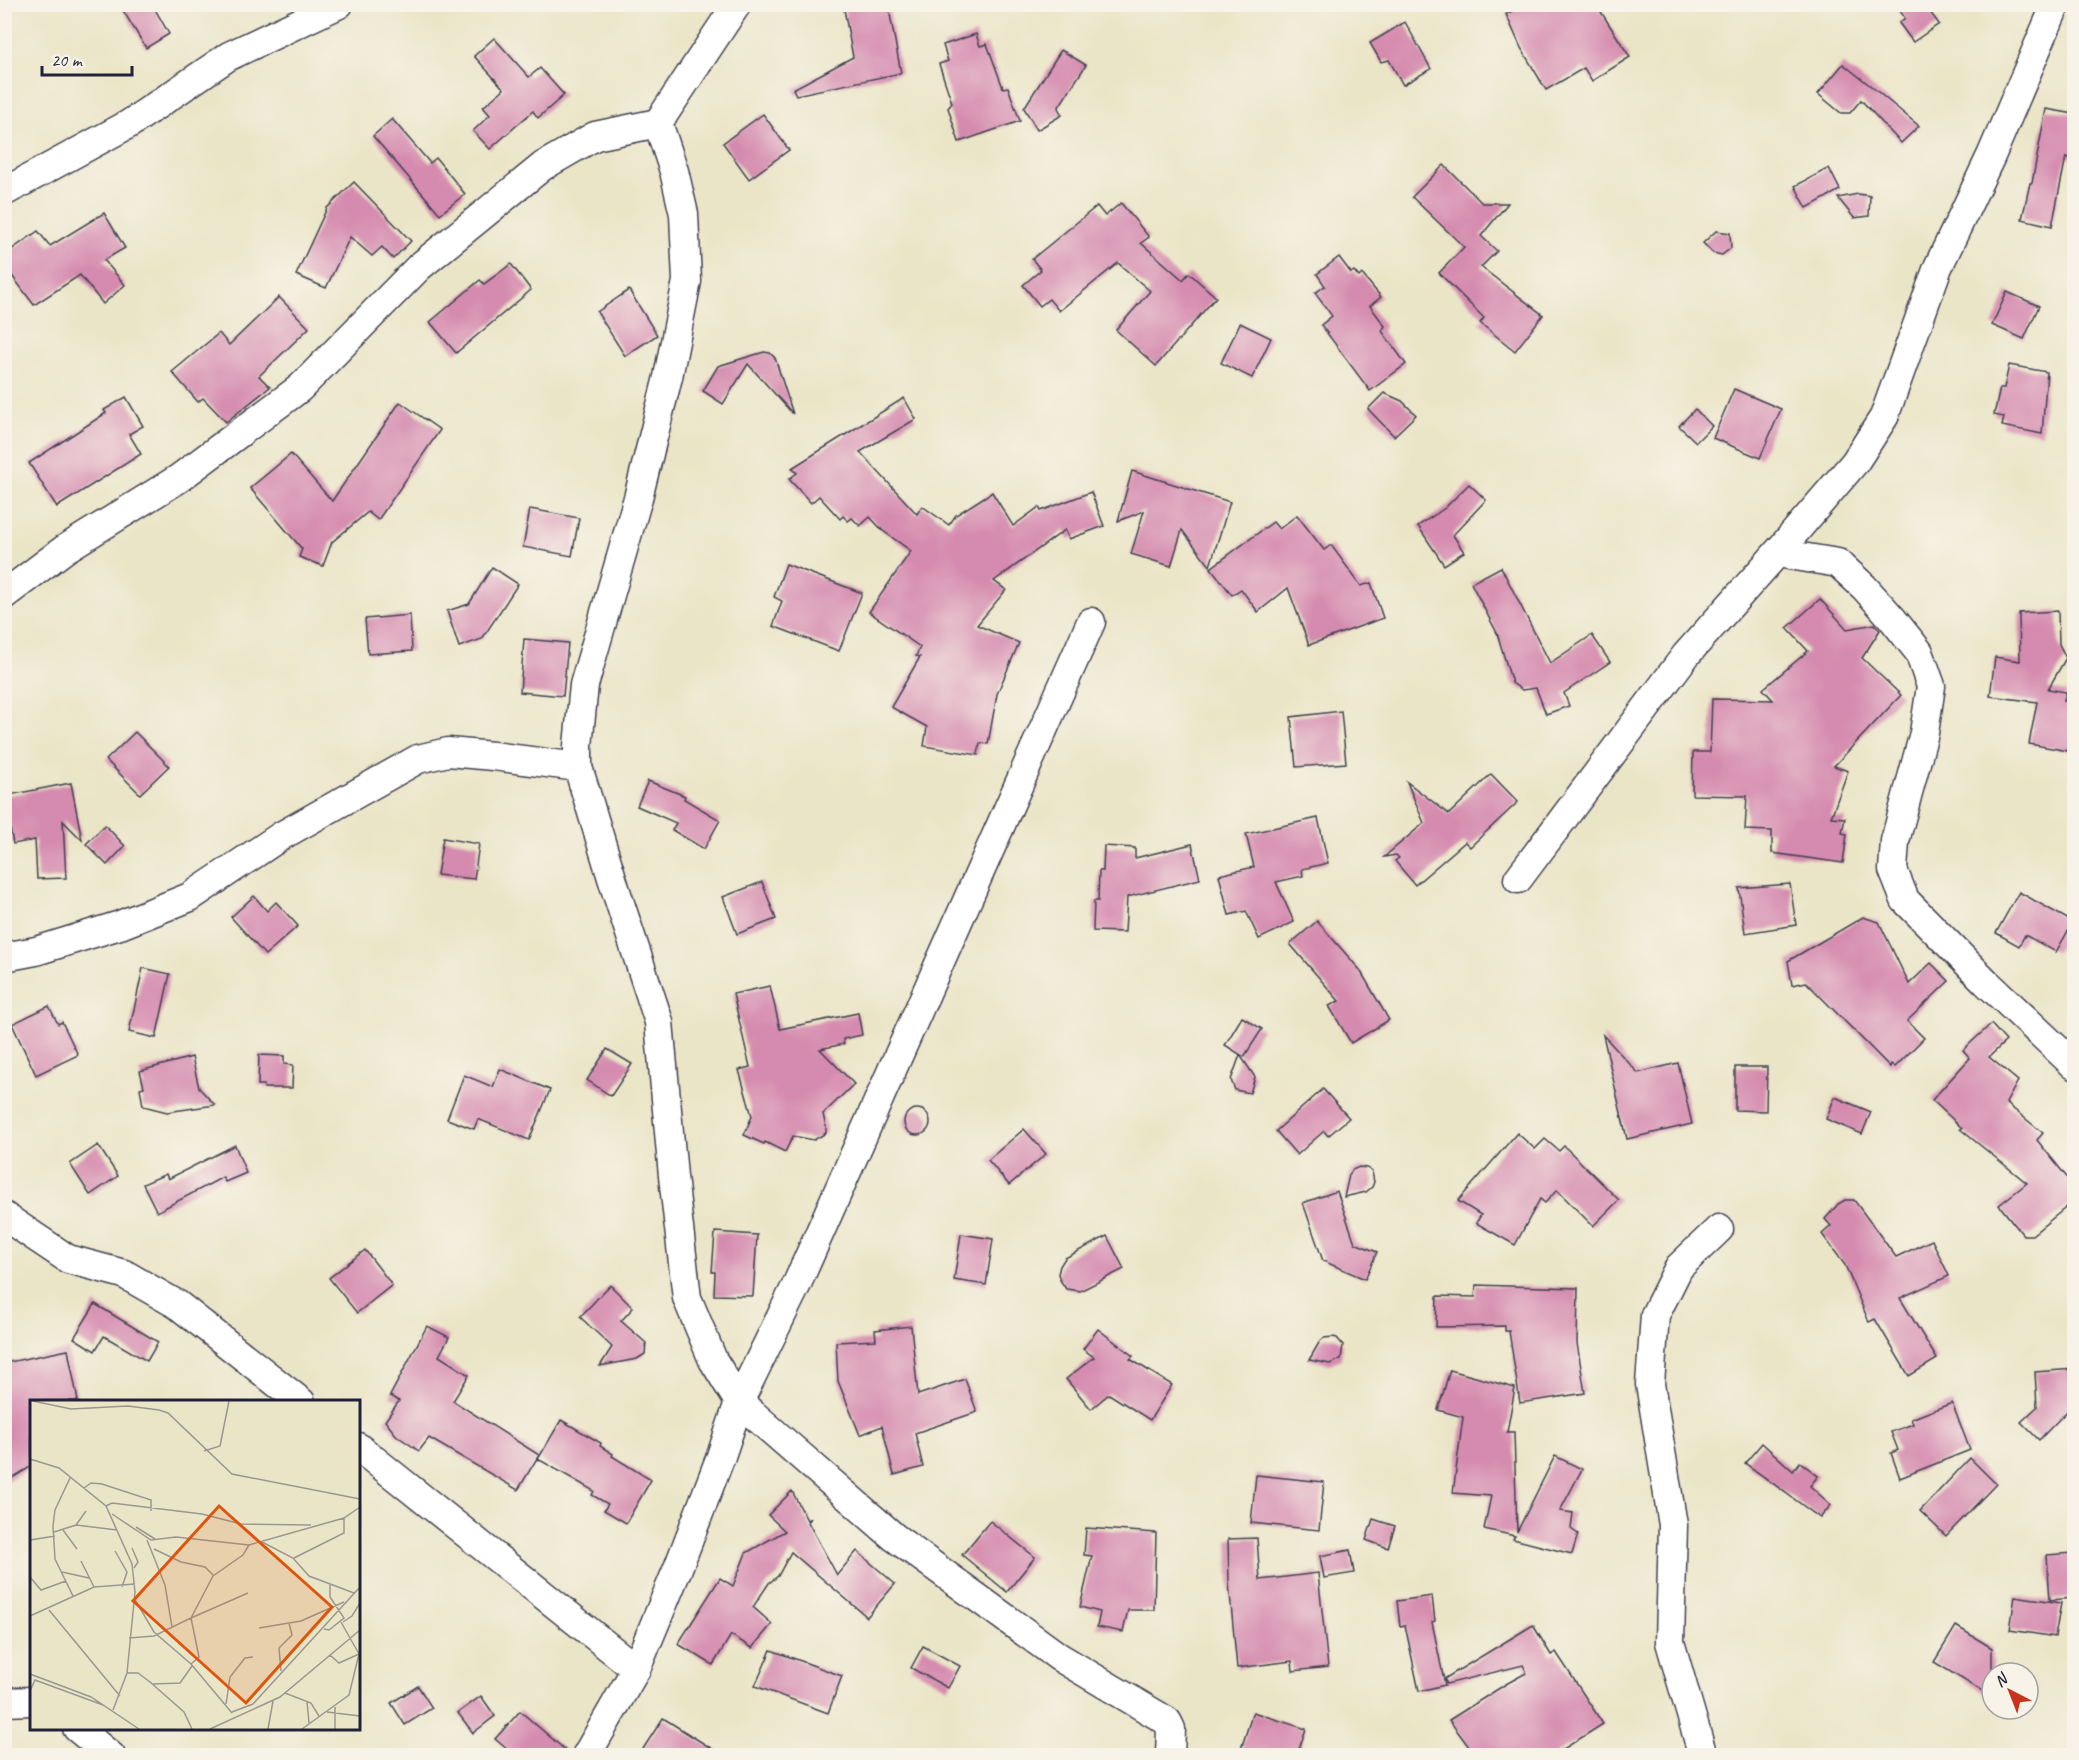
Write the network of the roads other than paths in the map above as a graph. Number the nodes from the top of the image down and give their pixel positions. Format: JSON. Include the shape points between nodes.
{"nodes":[{"id":1,"x":339,"y":4,"type":"edge"},
{"id":2,"x":737,"y":4,"type":"edge"},
{"id":3,"x":2056,"y":4,"type":"edge"},
{"id":4,"x":658,"y":123,"type":"junction"},
{"id":5,"x":4,"y":192,"type":"edge"},
{"id":6,"x":1778,"y":553,"type":"junction"},
{"id":7,"x":4,"y":595,"type":"edge"},
{"id":8,"x":1091,"y":622,"type":"dead end"},
{"id":9,"x":578,"y":767,"type":"junction"},
{"id":10,"x":1518,"y":879,"type":"dead end"},
{"id":11,"x":4,"y":957,"type":"edge"},
{"id":12,"x":2074,"y":1065,"type":"edge"},
{"id":13,"x":4,"y":1216,"type":"edge"},
{"id":14,"x":1719,"y":1228,"type":"dead end"},
{"id":15,"x":299,"y":1400,"type":"edge"},
{"id":16,"x":739,"y":1402,"type":"junction"},
{"id":17,"x":360,"y":1449,"type":"edge"},
{"id":18,"x":636,"y":1669,"type":"junction"},
{"id":19,"x":30,"y":1701,"type":"edge"},
{"id":20,"x":4,"y":1702,"type":"edge"},
{"id":21,"x":80,"y":1730,"type":"edge"},
{"id":22,"x":111,"y":1755,"type":"edge"},
{"id":23,"x":586,"y":1755,"type":"edge"},
{"id":24,"x":1170,"y":1755,"type":"edge"},
{"id":25,"x":1703,"y":1755,"type":"edge"}],
"edges":[{"from":1,"to":5,"type":"street","via":[[229,56],[129,124]]},
{"from":2,"to":4,"type":"street"},
{"from":3,"to":6,"type":"street","via":[[1938,267],[1884,417],[1855,462]]},
{"from":4,"to":7,"type":"street","via":[[595,135],[543,166],[419,267],[300,388],[177,479],[65,549]]},
{"from":4,"to":9,"type":"street","via":[[684,214],[687,282],[638,498],[584,685]]},
{"from":6,"to":10,"type":"street","via":[[1686,656]]},
{"from":6,"to":12,"type":"street","via":[[1838,563],[1864,587],[1919,652],[1931,687],[1924,733],[1895,841],[1893,870],[1905,900]]},
{"from":8,"to":16,"type":"street","via":[[801,1276]]},
{"from":9,"to":11,"type":"street","via":[[448,752],[418,759],[281,836],[190,897],[120,925]]},
{"from":9,"to":16,"type":"street","via":[[659,1022],[687,1299],[713,1360]]},
{"from":13,"to":15,"type":"street","via":[[68,1259],[124,1274],[178,1305]]},
{"from":14,"to":25,"type":"street","via":[[1679,1267],[1655,1315],[1650,1384],[1673,1526],[1670,1642]]},
{"from":16,"to":18,"type":"street"},
{"from":16,"to":24,"type":"street","via":[[894,1537],[1059,1657],[1167,1721],[1171,1729]]},
{"from":17,"to":18,"type":"street"},
{"from":18,"to":23,"type":"street"},
{"from":19,"to":20,"type":"street"},
{"from":21,"to":22,"type":"street"}]}
